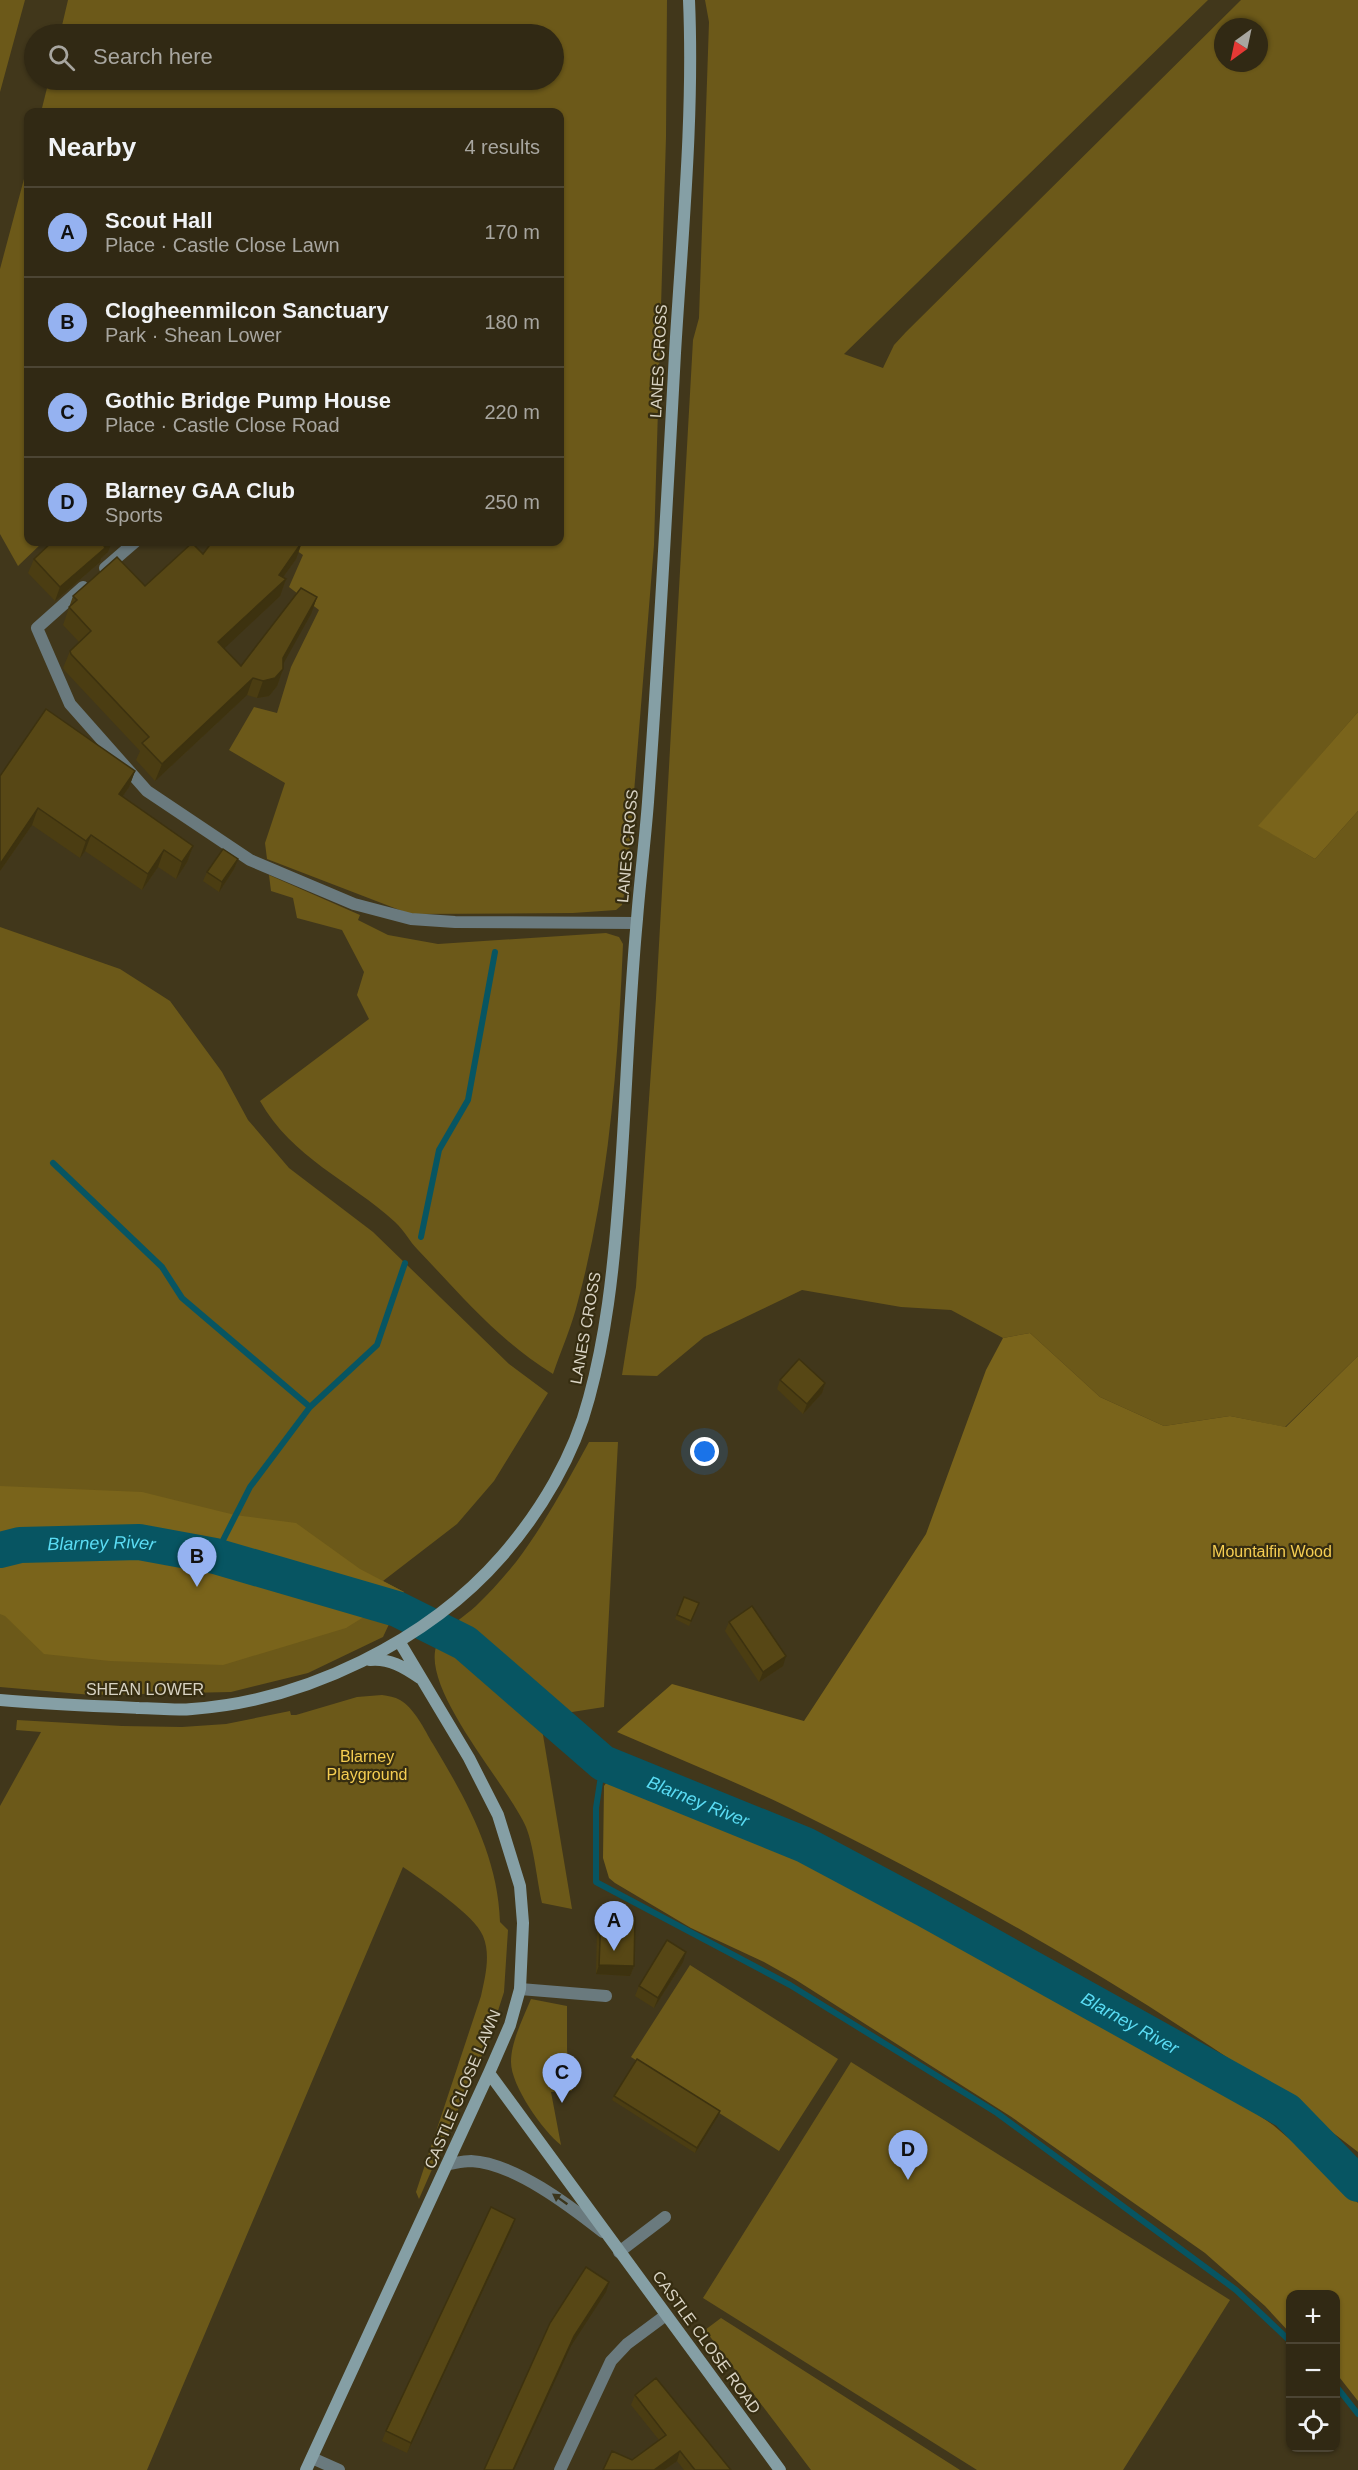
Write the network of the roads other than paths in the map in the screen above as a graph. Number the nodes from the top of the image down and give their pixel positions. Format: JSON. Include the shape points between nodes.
{"nodes":[{"id":1,"x":689,"y":0,"type":"edge"},
{"id":2,"x":130,"y":546,"type":"edge"},
{"id":3,"x":636,"y":923,"type":"junction"},
{"id":4,"x":418,"y":1630,"type":"joint"},
{"id":5,"x":399,"y":1641,"type":"junction"},
{"id":6,"x":363,"y":1661,"type":"junction"},
{"id":7,"x":423,"y":1680,"type":"junction"},
{"id":8,"x":0,"y":1700,"type":"edge"},
{"id":9,"x":520,"y":1989,"type":"junction"},
{"id":10,"x":606,"y":1995,"type":"dead end"},
{"id":11,"x":489,"y":2073,"type":"junction"},
{"id":12,"x":448,"y":2164,"type":"junction"},
{"id":13,"x":666,"y":2217,"type":"dead end"},
{"id":14,"x":606,"y":2234,"type":"junction"},
{"id":15,"x":619,"y":2252,"type":"junction"},
{"id":16,"x":666,"y":2315,"type":"junction"},
{"id":17,"x":312,"y":2458,"type":"junction"},
{"id":18,"x":306,"y":2470,"type":"edge"},
{"id":19,"x":339,"y":2470,"type":"edge"},
{"id":20,"x":560,"y":2470,"type":"edge"},
{"id":21,"x":780,"y":2470,"type":"edge"}],
"edges":[{"from":1,"to":3,"type":"street","name":"LANES CROSS","via":[[690,62],[679,296],[648,806]]},
{"from":2,"to":3,"type":"street","via":[[37,627],[70,704],[147,791],[250,860],[354,904],[411,919],[455,922]]},
{"from":3,"to":4,"type":"street","name":"LANES CROSS","via":[[611,1294],[579,1432],[546,1497],[502,1556],[455,1602]]},
{"from":4,"to":5,"type":"street","name":"SHEAN LOWER"},
{"from":5,"to":6,"type":"street","name":"SHEAN LOWER"},
{"from":5,"to":7,"type":"street","name":"CASTLE CLOSE LAWN"},
{"from":6,"to":7,"type":"street","name":"CASTLE CLOSE LAWN","via":[[382,1658]]},
{"from":6,"to":8,"type":"street","name":"SHEAN LOWER","via":[[254,1699],[191,1710]]},
{"from":7,"to":9,"type":"street","name":"CASTLE CLOSE LAWN","via":[[498,1815],[520,1886]]},
{"from":9,"to":10,"type":"street"},
{"from":9,"to":11,"type":"street","name":"CASTLE CLOSE LAWN","via":[[510,2025]]},
{"from":11,"to":12,"type":"street","name":"CASTLE CLOSE LAWN"},
{"from":11,"to":14,"type":"street","name":"CASTLE CLOSE ROAD"},
{"from":14,"to":12,"type":"street","name":"CASTLE CLOSE ROAD","one_way":true,"via":[[554,2195],[510,2171],[472,2161]]},
{"from":12,"to":17,"type":"street","name":"CASTLE CLOSE LAWN"},
{"from":13,"to":15,"type":"street"},
{"from":14,"to":15,"type":"street","name":"CASTLE CLOSE ROAD"},
{"from":15,"to":16,"type":"street","name":"CASTLE CLOSE ROAD"},
{"from":16,"to":20,"type":"street","via":[[611,2361]]},
{"from":16,"to":21,"type":"street","name":"CASTLE CLOSE ROAD"},
{"from":17,"to":18,"type":"street","name":"CASTLE CLOSE LAWN"},
{"from":17,"to":19,"type":"street"}]}
